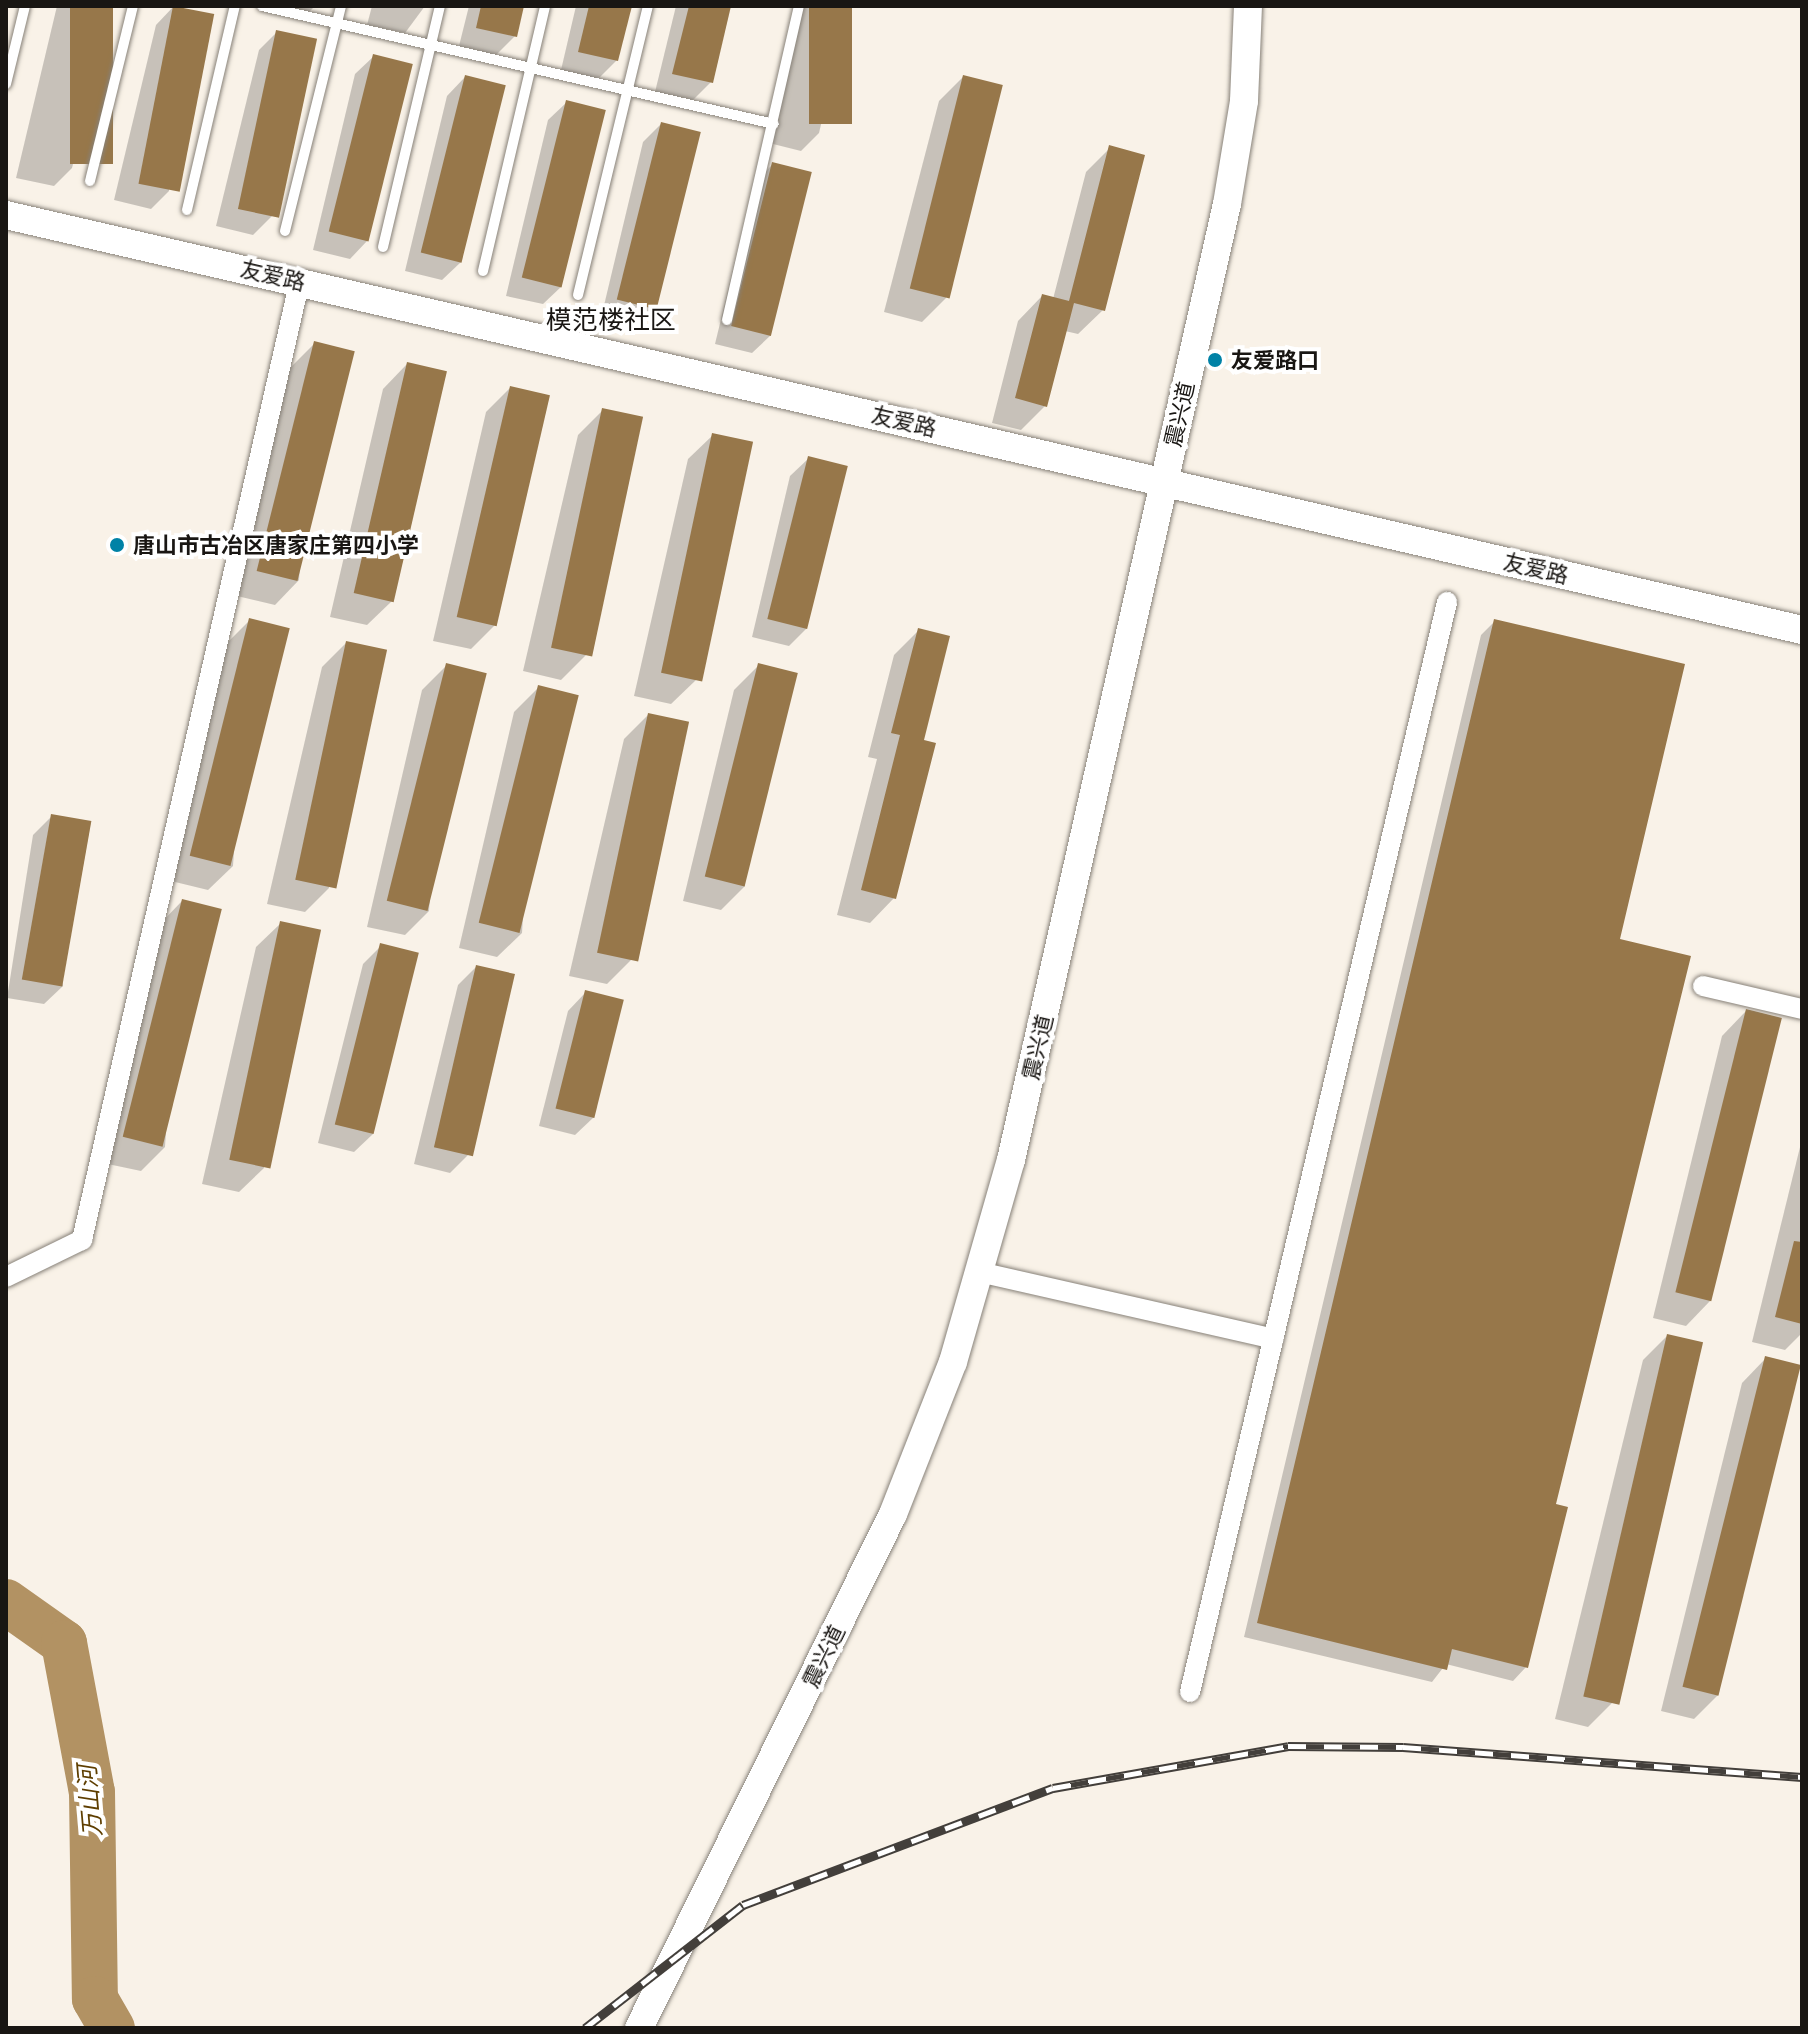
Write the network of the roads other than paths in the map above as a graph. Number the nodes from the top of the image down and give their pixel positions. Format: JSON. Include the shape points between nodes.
{"nodes":[{"id":1,"x":25,"y":6,"type":"edge"},
{"id":2,"x":133,"y":6,"type":"edge"},
{"id":3,"x":235,"y":6,"type":"edge"},
{"id":4,"x":262,"y":6,"type":"edge"},
{"id":5,"x":341,"y":6,"type":"edge"},
{"id":6,"x":440,"y":6,"type":"edge"},
{"id":7,"x":545,"y":6,"type":"edge"},
{"id":8,"x":648,"y":6,"type":"edge"},
{"id":9,"x":799,"y":6,"type":"edge"},
{"id":10,"x":1248,"y":6,"type":"edge"},
{"id":11,"x":337,"y":23,"type":"junction"},
{"id":12,"x":431,"y":45,"type":"junction"},
{"id":13,"x":531,"y":68,"type":"junction"},
{"id":14,"x":6,"y":84,"type":"edge"},
{"id":15,"x":628,"y":90,"type":"junction"},
{"id":16,"x":774,"y":124,"type":"junction"},
{"id":17,"x":90,"y":181,"type":"dead end"},
{"id":18,"x":187,"y":210,"type":"dead end"},
{"id":19,"x":6,"y":215,"type":"edge"},
{"id":20,"x":285,"y":231,"type":"dead end"},
{"id":21,"x":383,"y":247,"type":"dead end"},
{"id":22,"x":483,"y":271,"type":"dead end"},
{"id":23,"x":300,"y":280,"type":"junction"},
{"id":24,"x":578,"y":295,"type":"dead end"},
{"id":25,"x":727,"y":320,"type":"dead end"},
{"id":26,"x":1164,"y":481,"type":"junction"},
{"id":27,"x":1447,"y":602,"type":"dead end"},
{"id":28,"x":1802,"y":630,"type":"edge"},
{"id":29,"x":1703,"y":986,"type":"dead end"},
{"id":30,"x":1802,"y":1009,"type":"edge"},
{"id":31,"x":979,"y":1272,"type":"junction"},
{"id":32,"x":6,"y":1277,"type":"edge"},
{"id":33,"x":1273,"y":1339,"type":"junction"},
{"id":34,"x":1190,"y":1692,"type":"dead end"},
{"id":35,"x":639,"y":2028,"type":"edge"}],
"edges":[{"from":1,"to":14,"type":"lane"},
{"from":2,"to":17,"type":"lane"},
{"from":3,"to":18,"type":"lane"},
{"from":4,"to":11,"type":"lane"},
{"from":5,"to":11,"type":"lane"},
{"from":6,"to":12,"type":"lane"},
{"from":7,"to":13,"type":"lane"},
{"from":8,"to":15,"type":"lane"},
{"from":9,"to":16,"type":"lane"},
{"from":10,"to":26,"type":"street","name":"震兴道","via":[[1244,101],[1227,204]]},
{"from":11,"to":12,"type":"lane"},
{"from":11,"to":20,"type":"lane"},
{"from":12,"to":13,"type":"lane"},
{"from":12,"to":21,"type":"lane"},
{"from":13,"to":15,"type":"lane"},
{"from":13,"to":22,"type":"lane"},
{"from":15,"to":16,"type":"lane"},
{"from":15,"to":24,"type":"lane"},
{"from":16,"to":25,"type":"lane"},
{"from":19,"to":23,"type":"street","name":"友爱路"},
{"from":23,"to":26,"type":"street","name":"友爱路"},
{"from":23,"to":32,"type":"street","via":[[82,1240]]},
{"from":26,"to":28,"type":"street","name":"友爱路"},
{"from":26,"to":31,"type":"street","name":"震兴道","via":[[1011,1160]]},
{"from":27,"to":33,"type":"street"},
{"from":29,"to":30,"type":"street"},
{"from":31,"to":33,"type":"street"},
{"from":31,"to":35,"type":"street","name":"震兴道","via":[[953,1362],[893,1514]]},
{"from":33,"to":34,"type":"street"}]}
